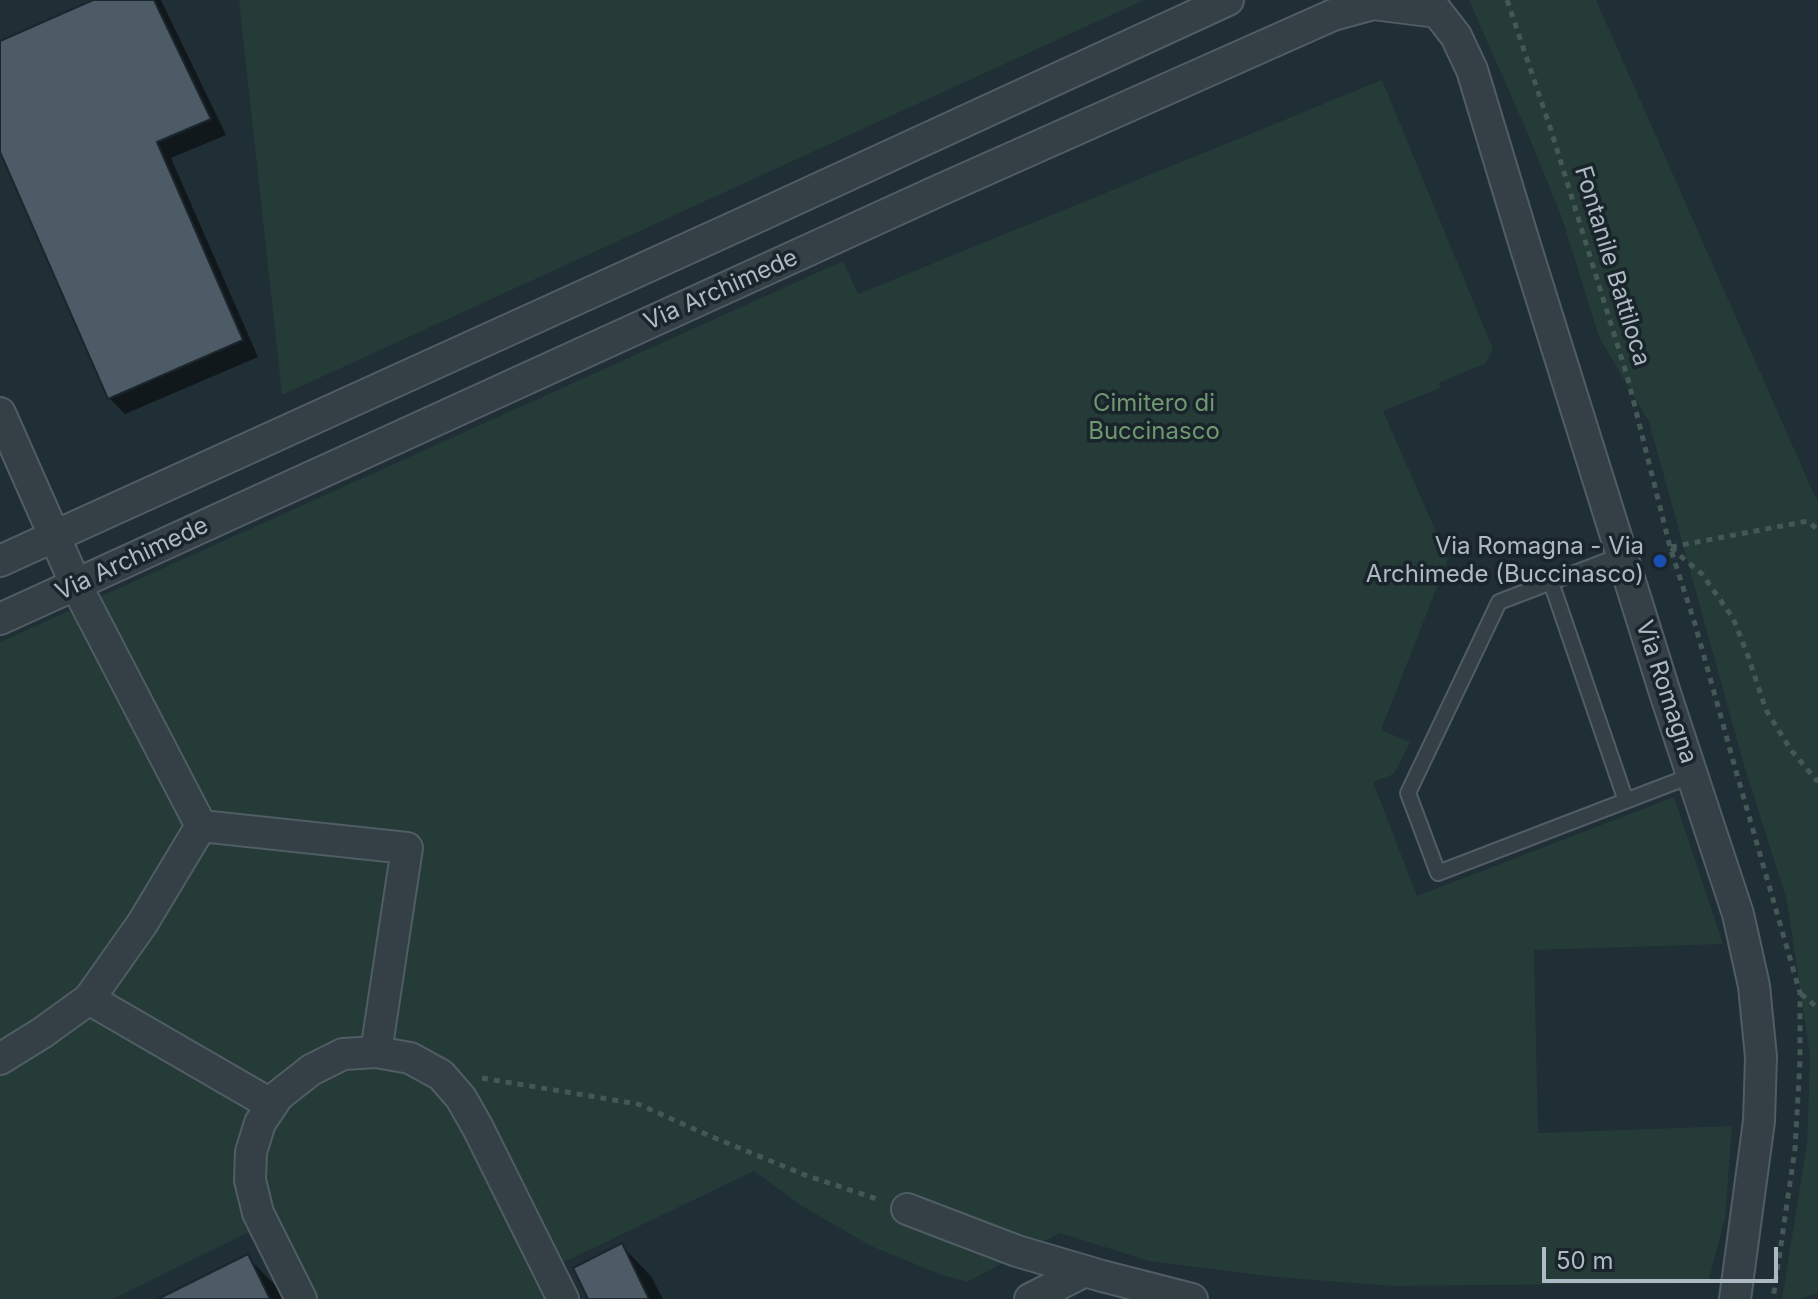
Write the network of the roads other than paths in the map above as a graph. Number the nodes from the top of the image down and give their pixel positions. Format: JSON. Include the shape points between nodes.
{"nodes":[{"id":1,"x":1228,"y":0,"type":"edge"},
{"id":2,"x":1434,"y":4,"type":"edge"},
{"id":3,"x":0,"y":413,"type":"edge"},
{"id":4,"x":55,"y":536,"type":"junction"},
{"id":5,"x":1622,"y":555,"type":"junction"},
{"id":6,"x":0,"y":561,"type":"edge"},
{"id":7,"x":1551,"y":582,"type":"junction"},
{"id":8,"x":76,"y":585,"type":"junction"},
{"id":9,"x":0,"y":619,"type":"edge"},
{"id":10,"x":1693,"y":775,"type":"junction"},
{"id":11,"x":1626,"y":801,"type":"junction"},
{"id":12,"x":201,"y":826,"type":"junction"},
{"id":13,"x":89,"y":999,"type":"junction"},
{"id":14,"x":376,"y":1052,"type":"junction"},
{"id":15,"x":0,"y":1059,"type":"edge"},
{"id":16,"x":272,"y":1105,"type":"junction"},
{"id":17,"x":907,"y":1209,"type":"road end"},
{"id":18,"x":1085,"y":1271,"type":"junction"},
{"id":19,"x":301,"y":1299,"type":"edge"},
{"id":20,"x":563,"y":1299,"type":"edge"},
{"id":21,"x":1030,"y":1299,"type":"edge"},
{"id":22,"x":1192,"y":1299,"type":"edge"},
{"id":23,"x":1735,"y":1299,"type":"edge"}],
"edges":[{"from":1,"to":4,"type":"street"},
{"from":2,"to":5,"type":"street","name":"Via Romagna","via":[[1472,70]]},
{"from":2,"to":8,"type":"street","name":"Via Archimede","via":[[1373,4],[1333,15]]},
{"from":3,"to":4,"type":"street"},
{"from":4,"to":6,"type":"street"},
{"from":4,"to":8,"type":"street"},
{"from":5,"to":7,"type":"lane"},
{"from":5,"to":10,"type":"street","name":"Via Romagna"},
{"from":7,"to":11,"type":"lane"},
{"from":7,"to":11,"type":"lane","via":[[1499,602],[1408,793],[1438,873]]},
{"from":8,"to":9,"type":"street","name":"Via Archimede"},
{"from":8,"to":12,"type":"street"},
{"from":10,"to":11,"type":"lane"},
{"from":10,"to":23,"type":"street","name":"Via Romagna","via":[[1738,914],[1754,986],[1761,1057],[1759,1121]]},
{"from":12,"to":13,"type":"street"},
{"from":12,"to":14,"type":"street","via":[[407,848]]},
{"from":13,"to":15,"type":"street"},
{"from":13,"to":16,"type":"street"},
{"from":14,"to":16,"type":"street","via":[[343,1054],[311,1070]]},
{"from":14,"to":20,"type":"street","via":[[410,1058],[441,1075],[461,1098]]},
{"from":16,"to":19,"type":"street","via":[[251,1152],[250,1180],[258,1213]]},
{"from":17,"to":18,"type":"street"},
{"from":18,"to":21,"type":"street"},
{"from":18,"to":22,"type":"street"}]}
